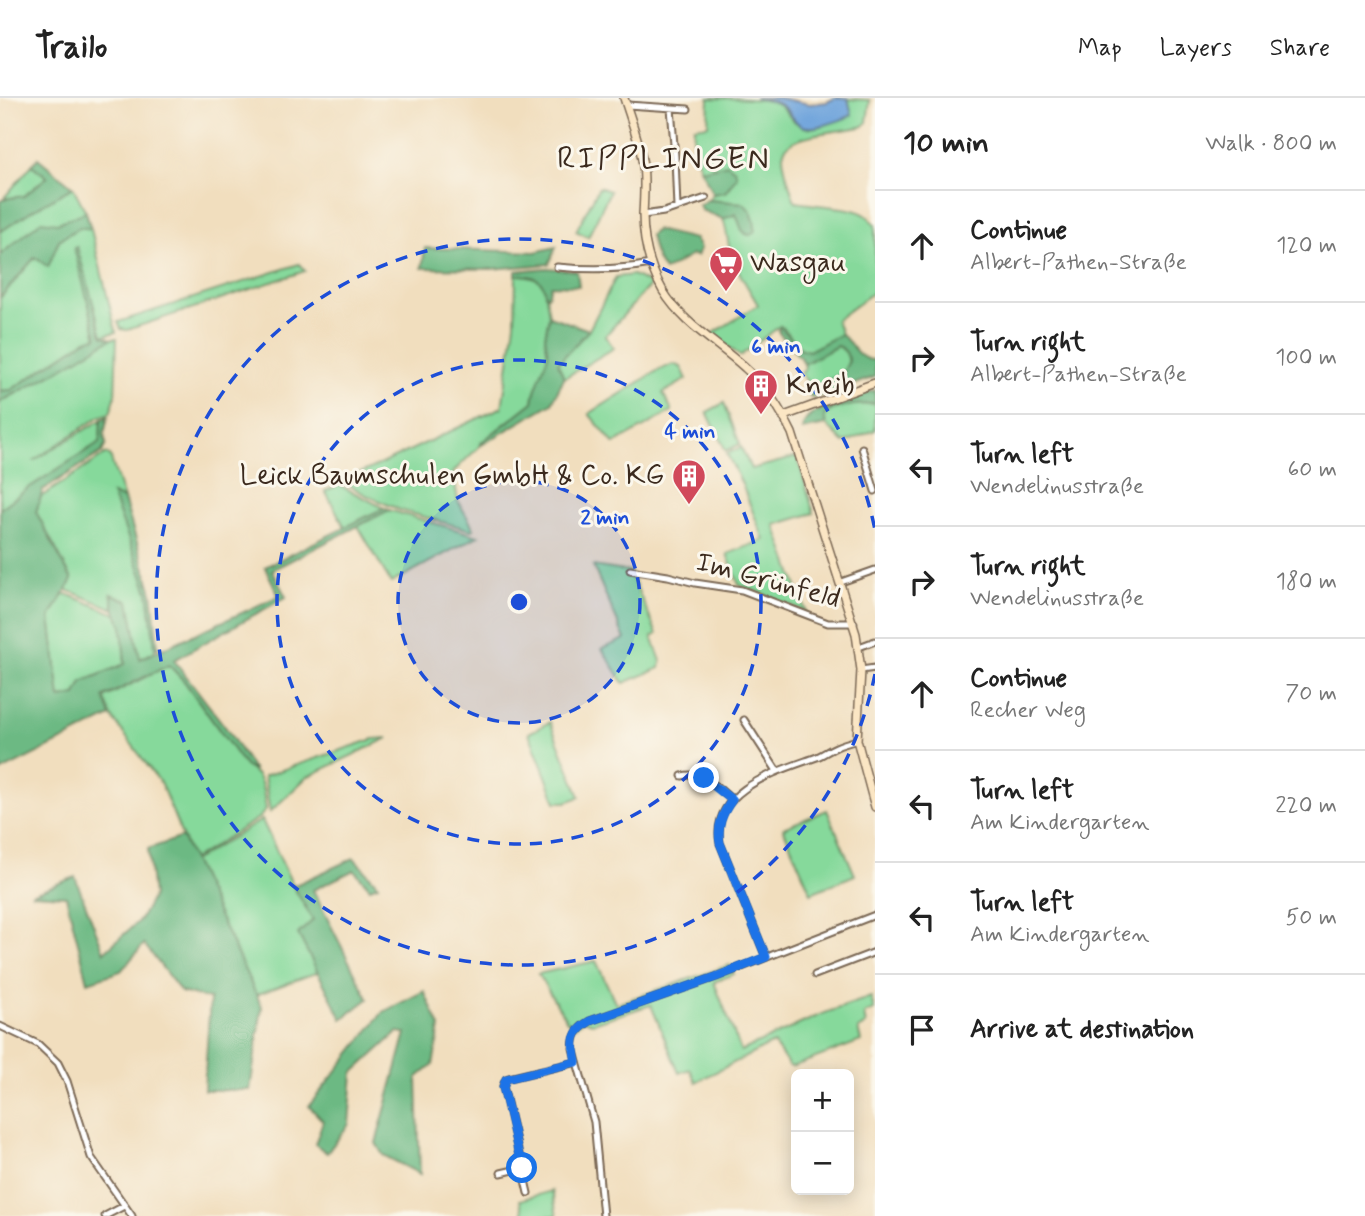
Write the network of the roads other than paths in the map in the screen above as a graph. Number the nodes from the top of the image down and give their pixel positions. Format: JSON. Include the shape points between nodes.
{"nodes":[{"id":1,"x":626,"y":102,"type":"edge"},
{"id":2,"x":671,"y":108,"type":"junction"},
{"id":3,"x":688,"y":109,"type":"dead end"},
{"id":4,"x":706,"y":198,"type":"dead end"},
{"id":5,"x":677,"y":208,"type":"junction"},
{"id":6,"x":643,"y":215,"type":"junction"},
{"id":7,"x":651,"y":264,"type":"junction"},
{"id":8,"x":557,"y":267,"type":"dead end"},
{"id":9,"x":875,"y":383,"type":"edge"},
{"id":10,"x":784,"y":416,"type":"junction"},
{"id":11,"x":862,"y":448,"type":"dead end"},
{"id":12,"x":875,"y":491,"type":"edge"},
{"id":13,"x":630,"y":570,"type":"dead end"},
{"id":14,"x":875,"y":570,"type":"edge"},
{"id":15,"x":841,"y":582,"type":"junction"},
{"id":16,"x":853,"y":623,"type":"junction"},
{"id":17,"x":875,"y":641,"type":"edge"},
{"id":18,"x":859,"y":647,"type":"junction"},
{"id":19,"x":875,"y":668,"type":"edge"},
{"id":20,"x":861,"y":670,"type":"junction"},
{"id":21,"x":744,"y":720,"type":"dead end"},
{"id":22,"x":857,"y":740,"type":"junction"},
{"id":23,"x":777,"y":771,"type":"junction"},
{"id":24,"x":682,"y":776,"type":"dead end"},
{"id":25,"x":874,"y":797,"type":"edge"},
{"id":26,"x":732,"y":800,"type":"junction"},
{"id":27,"x":875,"y":807,"type":"edge"},
{"id":28,"x":875,"y":915,"type":"edge"},
{"id":29,"x":875,"y":952,"type":"edge"},
{"id":30,"x":766,"y":957,"type":"junction"},
{"id":31,"x":815,"y":975,"type":"dead end"},
{"id":32,"x":2,"y":1027,"type":"edge"},
{"id":33,"x":576,"y":1062,"type":"junction"},
{"id":34,"x":522,"y":1168,"type":"junction"},
{"id":35,"x":501,"y":1174,"type":"dead end"},
{"id":36,"x":528,"y":1193,"type":"dead end"},
{"id":37,"x":124,"y":1206,"type":"junction"},
{"id":38,"x":105,"y":1216,"type":"edge"},
{"id":39,"x":132,"y":1216,"type":"edge"},
{"id":40,"x":603,"y":1216,"type":"edge"}],
"edges":[{"from":1,"to":2,"type":"street"},
{"from":1,"to":6,"type":"main road","via":[[643,166]]},
{"from":2,"to":3,"type":"street"},
{"from":2,"to":5,"type":"street"},
{"from":4,"to":5,"type":"street"},
{"from":5,"to":6,"type":"street"},
{"from":6,"to":7,"type":"main road"},
{"from":7,"to":8,"type":"street","via":[[609,270]]},
{"from":7,"to":10,"type":"main road","via":[[672,304],[755,377]]},
{"from":9,"to":10,"type":"main road"},
{"from":10,"to":15,"type":"main road"},
{"from":11,"to":12,"type":"street"},
{"from":13,"to":16,"type":"street","name":"Im Grünfeld","via":[[742,590],[828,623]]},
{"from":14,"to":15,"type":"street"},
{"from":15,"to":16,"type":"main road"},
{"from":16,"to":18,"type":"main road"},
{"from":17,"to":18,"type":"street"},
{"from":18,"to":20,"type":"main road"},
{"from":19,"to":20,"type":"street"},
{"from":20,"to":22,"type":"main road"},
{"from":21,"to":23,"type":"street"},
{"from":22,"to":23,"type":"street"},
{"from":22,"to":25,"type":"main road"},
{"from":23,"to":26,"type":"street"},
{"from":24,"to":26,"type":"street","via":[[704,778]]},
{"from":25,"to":27,"type":"main road"},
{"from":26,"to":30,"type":"street","via":[[720,821],[720,843]]},
{"from":28,"to":30,"type":"street"},
{"from":29,"to":31,"type":"street"},
{"from":30,"to":33,"type":"street","via":[[590,1021],[576,1034]]},
{"from":32,"to":37,"type":"street","via":[[38,1044],[58,1063],[91,1157]]},
{"from":33,"to":34,"type":"street","via":[[506,1079],[503,1087]]},
{"from":33,"to":40,"type":"street","via":[[594,1122]]},
{"from":34,"to":35,"type":"street"},
{"from":34,"to":36,"type":"street"},
{"from":37,"to":38,"type":"street"},
{"from":37,"to":39,"type":"street"}]}
